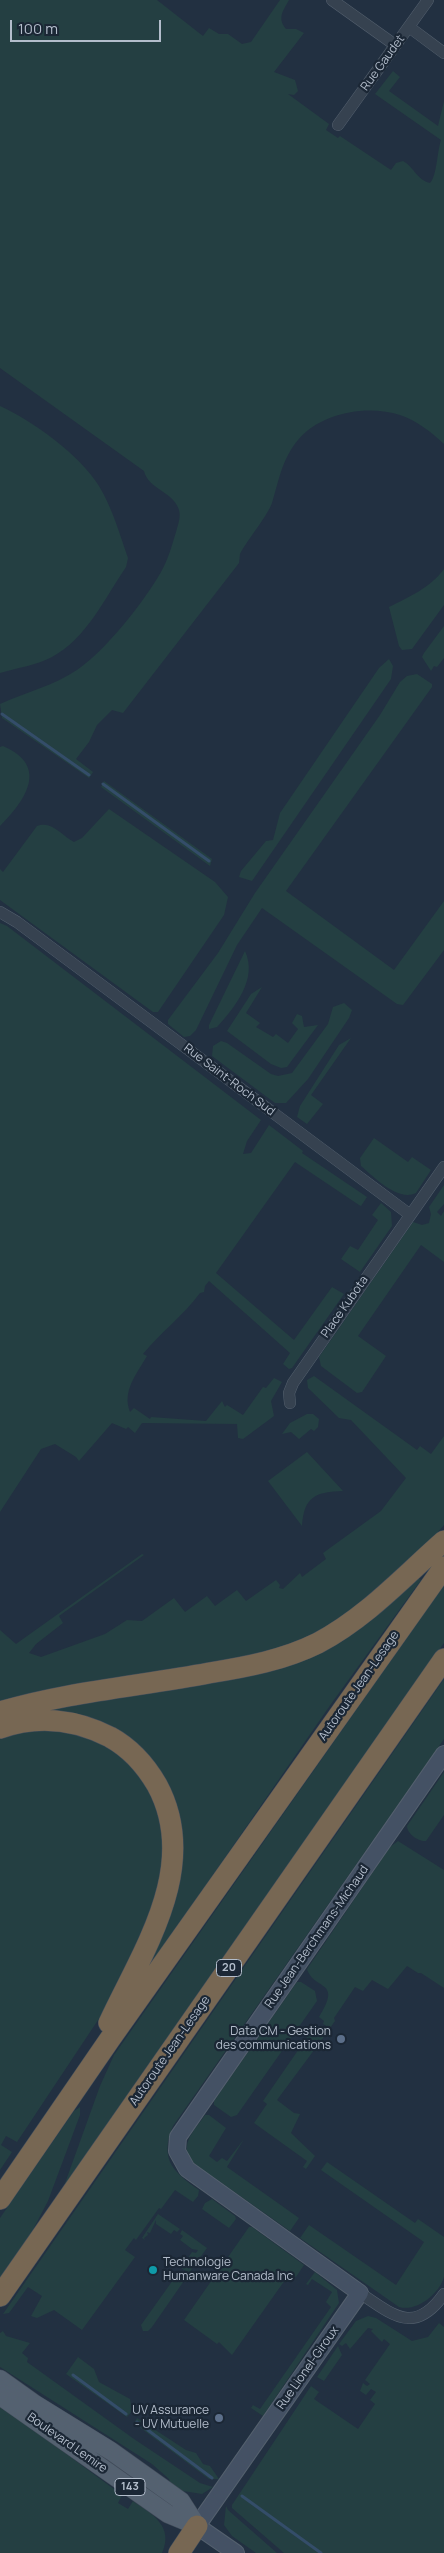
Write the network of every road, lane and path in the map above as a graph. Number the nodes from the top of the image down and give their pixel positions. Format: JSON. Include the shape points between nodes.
{"nodes":[{"id":1,"x":332,"y":0,"type":"edge"},
{"id":2,"x":428,"y":0,"type":"edge"},
{"id":3,"x":408,"y":27,"type":"junction"},
{"id":4,"x":395,"y":46,"type":"junction"},
{"id":5,"x":444,"y":53,"type":"edge"},
{"id":6,"x":338,"y":126,"type":"dead end"},
{"id":7,"x":0,"y":912,"type":"edge"},
{"id":8,"x":444,"y":1167,"type":"edge"},
{"id":9,"x":409,"y":1214,"type":"junction"},
{"id":10,"x":290,"y":1403,"type":"dead end"},
{"id":11,"x":444,"y":1541,"type":"edge"},
{"id":12,"x":444,"y":1567,"type":"edge"},
{"id":13,"x":444,"y":1659,"type":"edge"},
{"id":14,"x":0,"y":1712,"type":"edge"},
{"id":15,"x":0,"y":1728,"type":"edge"},
{"id":16,"x":444,"y":1754,"type":"edge"},
{"id":17,"x":84,"y":2078,"type":"junction"},
{"id":18,"x":0,"y":2199,"type":"edge"},
{"id":19,"x":360,"y":2293,"type":"junction"},
{"id":20,"x":444,"y":2294,"type":"edge"},
{"id":21,"x":0,"y":2296,"type":"edge"},
{"id":22,"x":0,"y":2379,"type":"edge"},
{"id":23,"x":0,"y":2396,"type":"edge"},
{"id":24,"x":197,"y":2526,"type":"junction"},
{"id":25,"x":179,"y":2553,"type":"edge"},
{"id":26,"x":236,"y":2553,"type":"edge"}],
"edges":[{"from":1,"to":4,"type":"street"},
{"from":2,"to":3,"type":"street","name":"Rue Gaudet"},
{"from":3,"to":4,"type":"street","name":"Rue Gaudet"},
{"from":3,"to":5,"type":"street"},
{"from":4,"to":6,"type":"street","name":"Rue Gaudet"},
{"from":7,"to":9,"type":"street","name":"Rue Saint-Roch Sud"},
{"from":8,"to":9,"type":"street"},
{"from":9,"to":10,"type":"street","name":"Place Kubota","via":[[293,1382]]},
{"from":11,"to":14,"type":"highway","via":[[367,1611],[323,1640],[293,1653],[232,1669]]},
{"from":12,"to":17,"type":"highway","name":"Autoroute Jean-Lesage"},
{"from":13,"to":21,"type":"highway","name":"Autoroute Jean-Lesage","number":"20"},
{"from":15,"to":17,"type":"highway","via":[[26,1721],[51,1720],[80,1725],[108,1736],[145,1768],[168,1813],[173,1844],[172,1864],[161,1911]]},
{"from":16,"to":19,"type":"street","name":"Rue Jean-Berchmans-Michaud","via":[[182,2129],[177,2143],[180,2159],[187,2169]]},
{"from":17,"to":18,"type":"highway","name":"Autoroute Jean-Lesage"},
{"from":19,"to":20,"type":"street","via":[[394,2315],[407,2319],[423,2315]]},
{"from":19,"to":24,"type":"street","name":"Rue Lionel-Giroux"},
{"from":22,"to":24,"type":"main road","via":[[111,2450],[181,2500]]},
{"from":23,"to":24,"type":"main road","name":"Boulevard Lemire","number":"143","via":[[168,2514]]},
{"from":24,"to":25,"type":"highway"},
{"from":24,"to":26,"type":"street","name":"Boulevard Lemire"}]}
